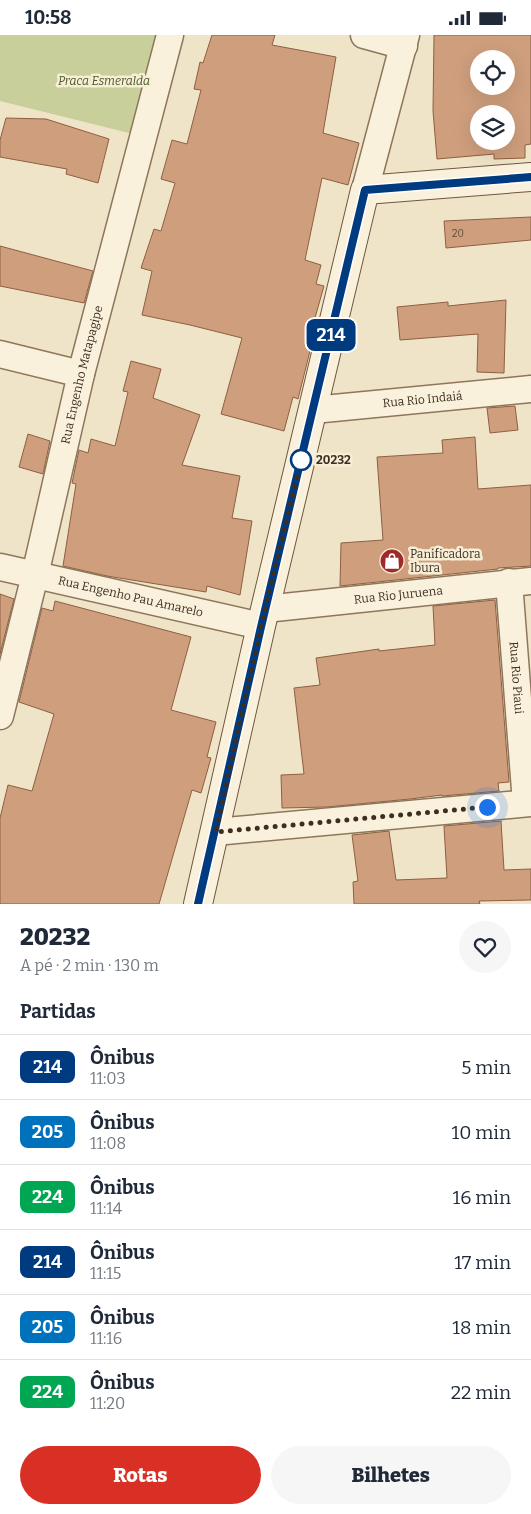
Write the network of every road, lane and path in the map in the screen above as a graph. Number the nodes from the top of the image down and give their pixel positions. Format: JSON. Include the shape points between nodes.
{"nodes":[{"id":1,"x":170,"y":35,"type":"edge"},
{"id":2,"x":364,"y":35,"type":"edge"},
{"id":3,"x":405,"y":41,"type":"edge"},
{"id":4,"x":531,"y":177,"type":"edge"},
{"id":5,"x":365,"y":190,"type":"junction"},
{"id":6,"x":0,"y":355,"type":"edge"},
{"id":7,"x":81,"y":374,"type":"junction"},
{"id":8,"x":531,"y":389,"type":"edge"},
{"id":9,"x":314,"y":410,"type":"junction"},
{"id":10,"x":0,"y":567,"type":"edge"},
{"id":11,"x":35,"y":575,"type":"junction"},
{"id":12,"x":520,"y":581,"type":"edge"},
{"id":13,"x":263,"y":618,"type":"junction"},
{"id":14,"x":0,"y":716,"type":"edge"},
{"id":15,"x":528,"y":803,"type":"edge"},
{"id":16,"x":216,"y":832,"type":"junction"},
{"id":17,"x":198,"y":904,"type":"edge"}],
"edges":[{"from":1,"to":7,"type":"street","name":"Rua Engenho Matapagipe"},
{"from":2,"to":3,"type":"street"},
{"from":3,"to":5,"type":"street"},
{"from":4,"to":5,"type":"main road"},
{"from":5,"to":9,"type":"main road"},
{"from":6,"to":7,"type":"street"},
{"from":7,"to":11,"type":"street","name":"Rua Engenho Matapagipe"},
{"from":8,"to":9,"type":"street","name":"Rua Rio Indaiá"},
{"from":9,"to":13,"type":"main road"},
{"from":10,"to":11,"type":"street","name":"Rua Engenho Pau Amarelo"},
{"from":11,"to":13,"type":"street","name":"Rua Engenho Pau Amarelo"},
{"from":11,"to":14,"type":"street","name":"Rua Engenho Matapagipe"},
{"from":12,"to":13,"type":"street","name":"Rua Rio Juruena"},
{"from":12,"to":15,"type":"street","name":"Rua Rio Piaui"},
{"from":13,"to":16,"type":"main road"},
{"from":15,"to":16,"type":"street"},
{"from":16,"to":17,"type":"main road"}]}
